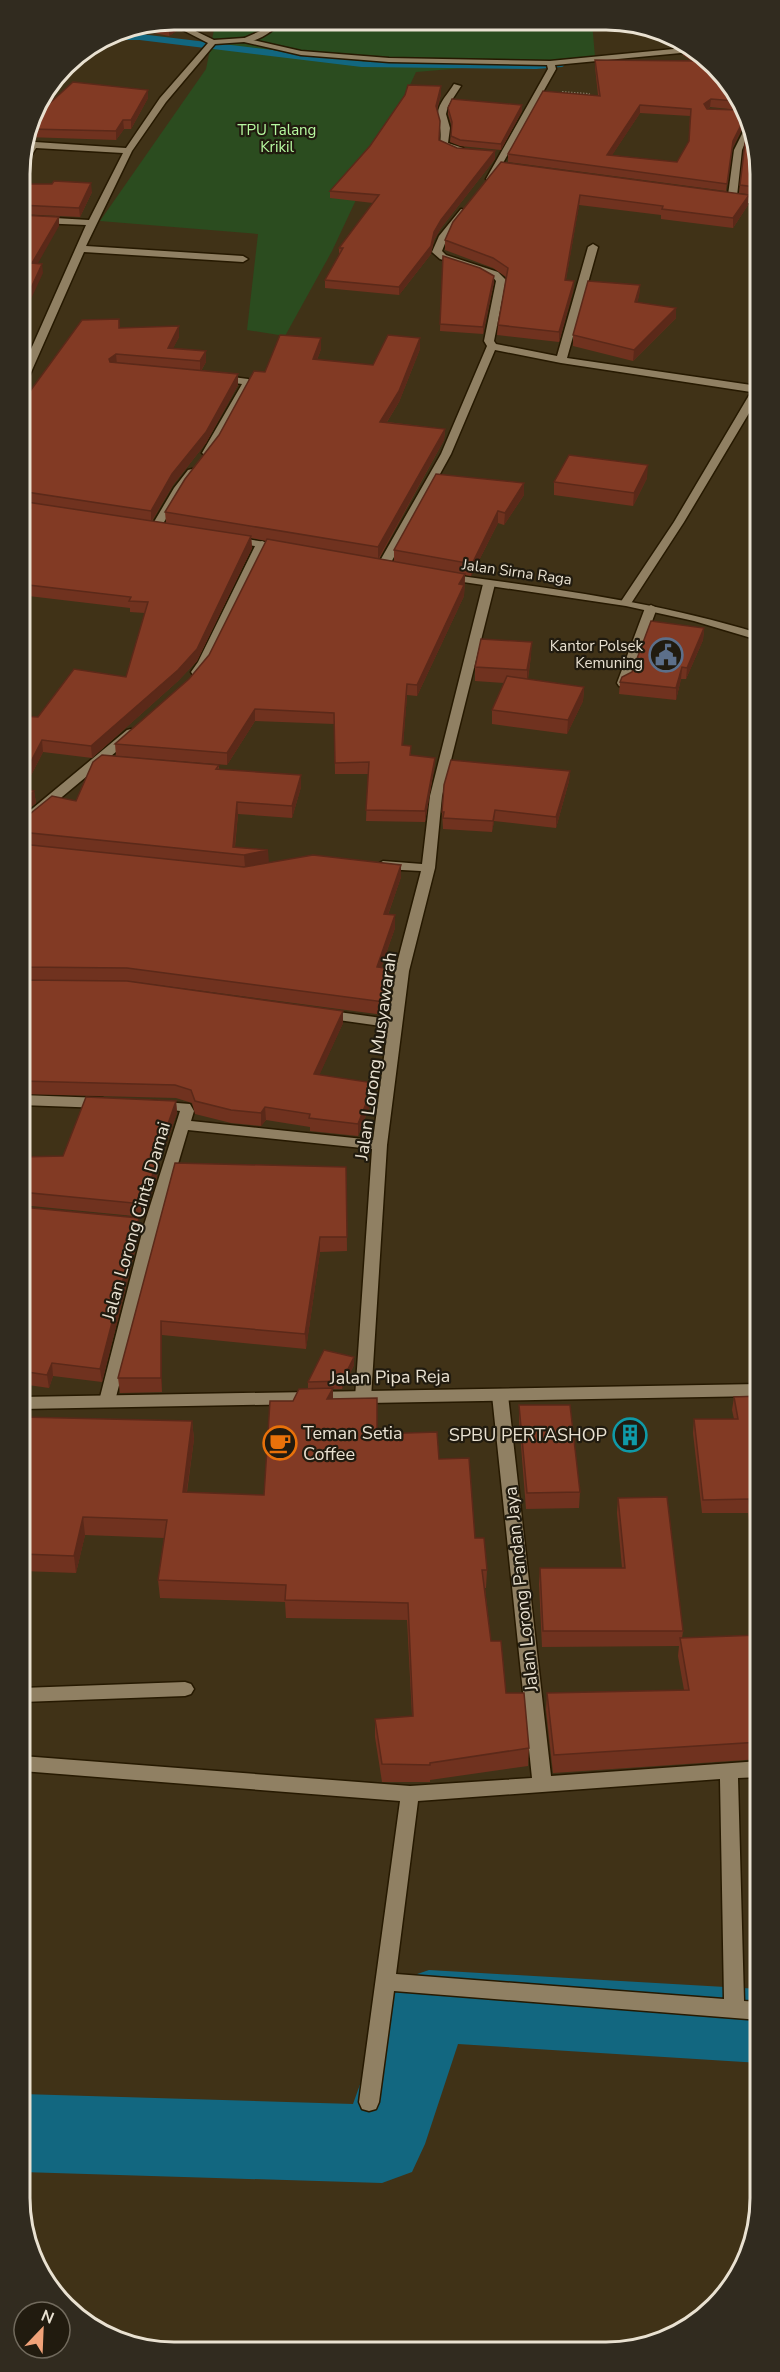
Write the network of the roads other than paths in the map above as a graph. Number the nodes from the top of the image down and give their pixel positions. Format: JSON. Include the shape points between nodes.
{"nodes":[{"id":1,"x":184,"y":30,"type":"edge"},
{"id":2,"x":270,"y":30,"type":"edge"},
{"id":3,"x":244,"y":40,"type":"junction"},
{"id":4,"x":210,"y":45,"type":"junction"},
{"id":5,"x":681,"y":51,"type":"edge"},
{"id":6,"x":551,"y":65,"type":"junction"},
{"id":7,"x":457,"y":86,"type":"dead end"},
{"id":8,"x":744,"y":135,"type":"edge"},
{"id":9,"x":33,"y":146,"type":"edge"},
{"id":10,"x":128,"y":151,"type":"junction"},
{"id":11,"x":469,"y":151,"type":"edge"},
{"id":12,"x":493,"y":154,"type":"edge"},
{"id":13,"x":505,"y":155,"type":"junction"},
{"id":14,"x":484,"y":186,"type":"edge"},
{"id":15,"x":722,"y":197,"type":"edge"},
{"id":16,"x":732,"y":198,"type":"junction"},
{"id":17,"x":750,"y":200,"type":"edge"},
{"id":18,"x":471,"y":202,"type":"edge"},
{"id":19,"x":30,"y":220,"type":"edge"},
{"id":20,"x":92,"y":223,"type":"junction"},
{"id":21,"x":593,"y":247,"type":"dead end"},
{"id":22,"x":82,"y":249,"type":"junction"},
{"id":23,"x":243,"y":259,"type":"dead end"},
{"id":24,"x":492,"y":346,"type":"junction"},
{"id":25,"x":561,"y":360,"type":"junction"},
{"id":26,"x":30,"y":364,"type":"edge"},
{"id":27,"x":211,"y":378,"type":"edge"},
{"id":28,"x":750,"y":388,"type":"edge"},
{"id":29,"x":750,"y":402,"type":"edge"},
{"id":30,"x":157,"y":527,"type":"edge"},
{"id":31,"x":227,"y":539,"type":"edge"},
{"id":32,"x":262,"y":544,"type":"junction"},
{"id":33,"x":295,"y":550,"type":"edge"},
{"id":34,"x":383,"y":566,"type":"edge"},
{"id":35,"x":430,"y":574,"type":"edge"},
{"id":36,"x":489,"y":584,"type":"junction"},
{"id":37,"x":626,"y":603,"type":"junction"},
{"id":38,"x":651,"y":608,"type":"junction"},
{"id":39,"x":750,"y":635,"type":"edge"},
{"id":40,"x":191,"y":678,"type":"edge"},
{"id":41,"x":623,"y":683,"type":"edge"},
{"id":42,"x":142,"y":723,"type":"edge"},
{"id":43,"x":99,"y":760,"type":"junction"},
{"id":44,"x":122,"y":762,"type":"edge"},
{"id":45,"x":30,"y":817,"type":"edge"},
{"id":46,"x":370,"y":864,"type":"edge"},
{"id":47,"x":428,"y":868,"type":"junction"},
{"id":48,"x":309,"y":1012,"type":"edge"},
{"id":49,"x":395,"y":1024,"type":"junction"},
{"id":50,"x":30,"y":1100,"type":"edge"},
{"id":51,"x":117,"y":1103,"type":"edge"},
{"id":52,"x":140,"y":1104,"type":"edge"},
{"id":53,"x":184,"y":1125,"type":"junction"},
{"id":54,"x":380,"y":1145,"type":"junction"},
{"id":55,"x":750,"y":1390,"type":"edge"},
{"id":56,"x":500,"y":1395,"type":"junction"},
{"id":57,"x":363,"y":1398,"type":"junction"},
{"id":58,"x":107,"y":1401,"type":"junction"},
{"id":59,"x":30,"y":1403,"type":"edge"},
{"id":60,"x":185,"y":1689,"type":"dead end"},
{"id":61,"x":30,"y":1695,"type":"edge"},
{"id":62,"x":30,"y":1764,"type":"edge"},
{"id":63,"x":750,"y":1770,"type":"edge"},
{"id":64,"x":729,"y":1771,"type":"junction"},
{"id":65,"x":542,"y":1783,"type":"junction"},
{"id":66,"x":410,"y":1794,"type":"junction"},
{"id":67,"x":384,"y":1982,"type":"junction"},
{"id":68,"x":735,"y":2009,"type":"junction"},
{"id":69,"x":750,"y":2010,"type":"edge"},
{"id":70,"x":369,"y":2102,"type":"dead end"}],
"edges":[{"from":1,"to":4,"type":"street"},
{"from":2,"to":3,"type":"street"},
{"from":3,"to":4,"type":"street"},
{"from":3,"to":6,"type":"street","via":[[324,56]]},
{"from":4,"to":10,"type":"street"},
{"from":5,"to":6,"type":"street"},
{"from":6,"to":13,"type":"street"},
{"from":7,"to":11,"type":"street","via":[[442,114],[446,128],[444,144]]},
{"from":8,"to":16,"type":"street","via":[[738,150]]},
{"from":9,"to":10,"type":"street"},
{"from":10,"to":20,"type":"street"},
{"from":12,"to":13,"type":"street"},
{"from":13,"to":14,"type":"street","via":[[503,167]]},
{"from":15,"to":16,"type":"street"},
{"from":16,"to":17,"type":"street"},
{"from":18,"to":24,"type":"street","via":[[448,230],[437,252],[495,274],[501,280],[490,331]]},
{"from":19,"to":20,"type":"street"},
{"from":20,"to":22,"type":"street"},
{"from":21,"to":25,"type":"street"},
{"from":22,"to":23,"type":"street"},
{"from":22,"to":26,"type":"street"},
{"from":24,"to":25,"type":"street"},
{"from":24,"to":34,"type":"street","via":[[447,454]]},
{"from":25,"to":28,"type":"street"},
{"from":27,"to":30,"type":"street","via":[[248,382],[213,446],[179,488]]},
{"from":29,"to":37,"type":"street"},
{"from":31,"to":32,"type":"street"},
{"from":32,"to":33,"type":"street"},
{"from":32,"to":40,"type":"street","via":[[204,663]]},
{"from":35,"to":36,"type":"street","name":"Jalan Sirna Raga"},
{"from":36,"to":37,"type":"street","name":"Jalan Sirna Raga"},
{"from":36,"to":47,"type":"street","name":"Jalan Lorong Musyawarah","via":[[436,796]]},
{"from":37,"to":38,"type":"street","name":"Jalan Sirna Raga"},
{"from":38,"to":39,"type":"street","name":"Jalan Sirna Raga"},
{"from":38,"to":41,"type":"street"},
{"from":42,"to":43,"type":"street"},
{"from":43,"to":44,"type":"street"},
{"from":43,"to":45,"type":"street"},
{"from":46,"to":47,"type":"street"},
{"from":47,"to":49,"type":"street","name":"Jalan Lorong Musyawarah","via":[[402,971]]},
{"from":48,"to":49,"type":"street"},
{"from":49,"to":54,"type":"street","name":"Jalan Lorong Musyawarah"},
{"from":50,"to":51,"type":"street"},
{"from":52,"to":53,"type":"street","name":"Jalan Lorong Cinta Damai","via":[[185,1107]]},
{"from":53,"to":54,"type":"street"},
{"from":53,"to":58,"type":"street","name":"Jalan Lorong Cinta Damai","via":[[146,1225]]},
{"from":54,"to":57,"type":"street","name":"Jalan Lorong Musyawarah"},
{"from":55,"to":56,"type":"street","name":"Jalan Pipa Reja"},
{"from":56,"to":57,"type":"street","name":"Jalan Pipa Reja"},
{"from":56,"to":65,"type":"street","name":"Jalan Lorong Pandan Jaya"},
{"from":57,"to":58,"type":"street","name":"Jalan Pipa Reja"},
{"from":58,"to":59,"type":"street","name":"Jalan Pipa Reja"},
{"from":60,"to":61,"type":"street"},
{"from":62,"to":66,"type":"street"},
{"from":63,"to":64,"type":"street"},
{"from":64,"to":65,"type":"street"},
{"from":64,"to":68,"type":"street"},
{"from":65,"to":66,"type":"street"},
{"from":66,"to":67,"type":"street"},
{"from":67,"to":68,"type":"street"},
{"from":67,"to":70,"type":"street"},
{"from":68,"to":69,"type":"street"}]}
